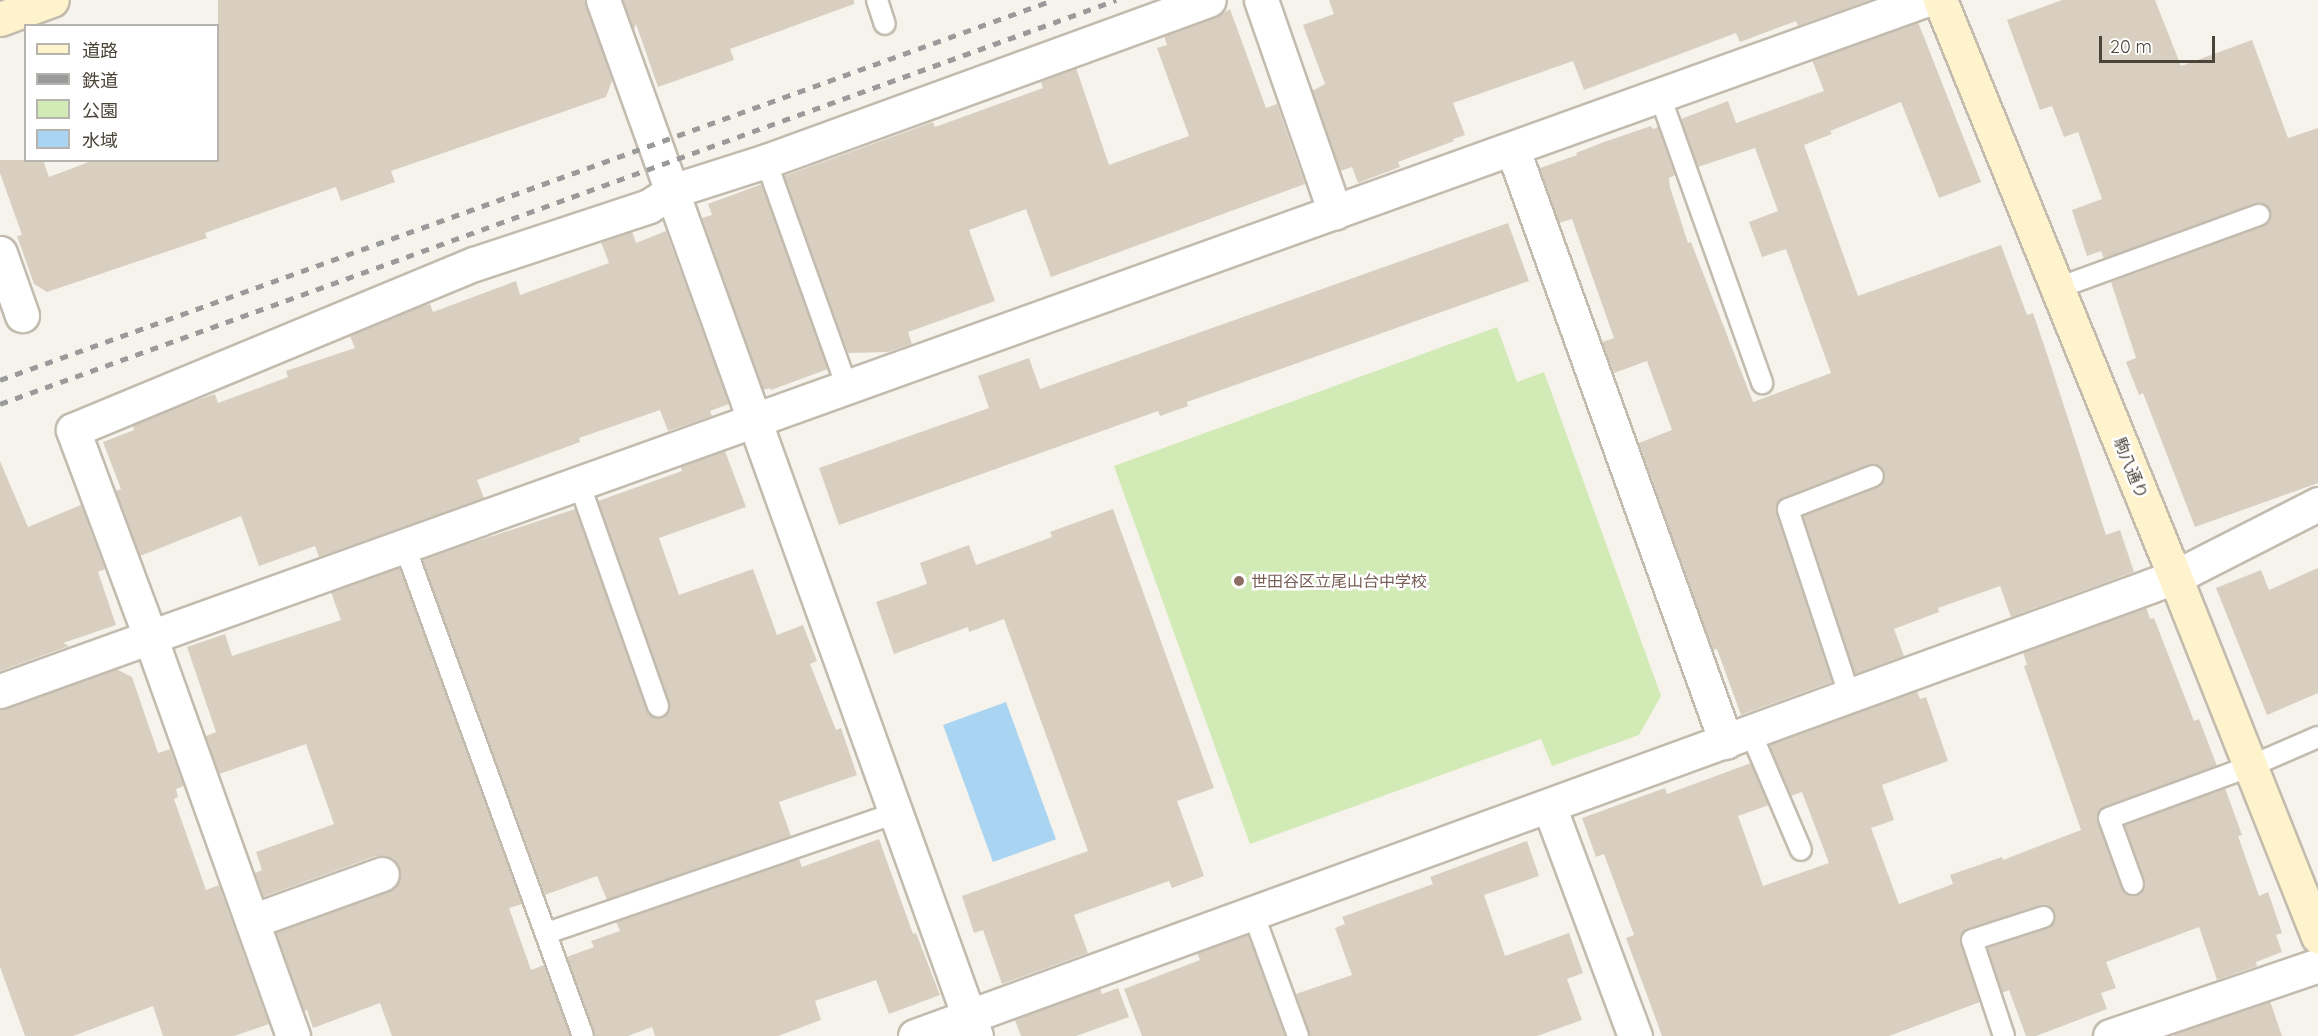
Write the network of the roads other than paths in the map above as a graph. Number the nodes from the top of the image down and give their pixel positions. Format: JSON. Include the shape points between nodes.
{"nodes":[{"id":1,"x":52,"y":0,"type":"edge"},
{"id":2,"x":603,"y":0,"type":"edge"},
{"id":3,"x":877,"y":0,"type":"edge"},
{"id":4,"x":1209,"y":0,"type":"edge"},
{"id":5,"x":1261,"y":0,"type":"edge"},
{"id":6,"x":1925,"y":0,"type":"edge"},
{"id":7,"x":1940,"y":0,"type":"edge"},
{"id":8,"x":0,"y":19,"type":"edge"},
{"id":9,"x":885,"y":24,"type":"dead end"},
{"id":10,"x":1660,"y":96,"type":"junction"},
{"id":11,"x":1512,"y":150,"type":"junction"},
{"id":12,"x":766,"y":161,"type":"junction"},
{"id":13,"x":672,"y":191,"type":"junction"},
{"id":14,"x":1335,"y":213,"type":"junction"},
{"id":15,"x":2259,"y":214,"type":"dead end"},
{"id":16,"x":0,"y":253,"type":"edge"},
{"id":17,"x":2058,"y":288,"type":"junction"},
{"id":18,"x":22,"y":315,"type":"dead end"},
{"id":19,"x":1762,"y":383,"type":"dead end"},
{"id":20,"x":847,"y":387,"type":"junction"},
{"id":21,"x":755,"y":418,"type":"junction"},
{"id":22,"x":1873,"y":476,"type":"dead end"},
{"id":23,"x":579,"y":483,"type":"junction"},
{"id":24,"x":2318,"y":504,"type":"edge"},
{"id":25,"x":405,"y":547,"type":"junction"},
{"id":26,"x":2175,"y":577,"type":"junction"},
{"id":27,"x":150,"y":636,"type":"junction"},
{"id":28,"x":0,"y":691,"type":"edge"},
{"id":29,"x":1850,"y":698,"type":"junction"},
{"id":30,"x":658,"y":706,"type":"dead end"},
{"id":31,"x":1739,"y":737,"type":"junction"},
{"id":32,"x":2318,"y":737,"type":"edge"},
{"id":33,"x":2251,"y":766,"type":"junction"},
{"id":34,"x":1548,"y":806,"type":"junction"},
{"id":35,"x":896,"y":813,"type":"junction"},
{"id":36,"x":1801,"y":850,"type":"dead end"},
{"id":37,"x":382,"y":874,"type":"dead end"},
{"id":38,"x":2133,"y":884,"type":"dead end"},
{"id":39,"x":1253,"y":913,"type":"junction"},
{"id":40,"x":2043,"y":917,"type":"dead end"},
{"id":41,"x":252,"y":921,"type":"junction"},
{"id":42,"x":547,"y":933,"type":"junction"},
{"id":43,"x":2318,"y":937,"type":"edge"},
{"id":44,"x":2318,"y":965,"type":"edge"},
{"id":45,"x":972,"y":1026,"type":"edge"},
{"id":46,"x":288,"y":1035,"type":"edge"},
{"id":47,"x":583,"y":1036,"type":"edge"},
{"id":48,"x":915,"y":1036,"type":"edge"},
{"id":49,"x":1298,"y":1036,"type":"edge"},
{"id":50,"x":1635,"y":1036,"type":"edge"},
{"id":51,"x":2004,"y":1036,"type":"edge"},
{"id":52,"x":2110,"y":1036,"type":"edge"}],
"edges":[{"from":1,"to":8,"type":"street"},
{"from":2,"to":13,"type":"street"},
{"from":3,"to":9,"type":"lane"},
{"from":4,"to":12,"type":"street"},
{"from":5,"to":14,"type":"street"},
{"from":6,"to":10,"type":"street"},
{"from":7,"to":17,"type":"street","name":"駒八通り"},
{"from":10,"to":11,"type":"street"},
{"from":10,"to":19,"type":"lane"},
{"from":11,"to":14,"type":"street"},
{"from":11,"to":31,"type":"street"},
{"from":12,"to":13,"type":"street"},
{"from":12,"to":20,"type":"lane"},
{"from":13,"to":21,"type":"street"},
{"from":13,"to":27,"type":"street","via":[[649,206],[474,264],[73,430]]},
{"from":14,"to":20,"type":"street"},
{"from":15,"to":17,"type":"lane"},
{"from":16,"to":18,"type":"street"},
{"from":17,"to":26,"type":"street","name":"駒八通り"},
{"from":20,"to":21,"type":"street"},
{"from":21,"to":23,"type":"street"},
{"from":21,"to":35,"type":"street"},
{"from":22,"to":29,"type":"lane","via":[[1788,509]]},
{"from":23,"to":25,"type":"street"},
{"from":23,"to":30,"type":"lane"},
{"from":24,"to":26,"type":"street"},
{"from":25,"to":27,"type":"street"},
{"from":25,"to":42,"type":"lane"},
{"from":26,"to":29,"type":"street"},
{"from":26,"to":33,"type":"street","name":"駒八通り"},
{"from":27,"to":28,"type":"street"},
{"from":27,"to":41,"type":"street"},
{"from":29,"to":31,"type":"street"},
{"from":31,"to":34,"type":"street"},
{"from":31,"to":36,"type":"lane"},
{"from":32,"to":33,"type":"lane"},
{"from":33,"to":38,"type":"lane","via":[[2109,818]]},
{"from":33,"to":43,"type":"street","name":"駒八通り"},
{"from":34,"to":39,"type":"street"},
{"from":34,"to":50,"type":"street"},
{"from":35,"to":42,"type":"lane"},
{"from":35,"to":45,"type":"street"},
{"from":37,"to":41,"type":"street"},
{"from":39,"to":45,"type":"street"},
{"from":39,"to":49,"type":"lane"},
{"from":40,"to":51,"type":"lane","via":[[1972,940]]},
{"from":41,"to":46,"type":"street"},
{"from":42,"to":47,"type":"lane"},
{"from":44,"to":52,"type":"street"},
{"from":45,"to":48,"type":"street"}]}
